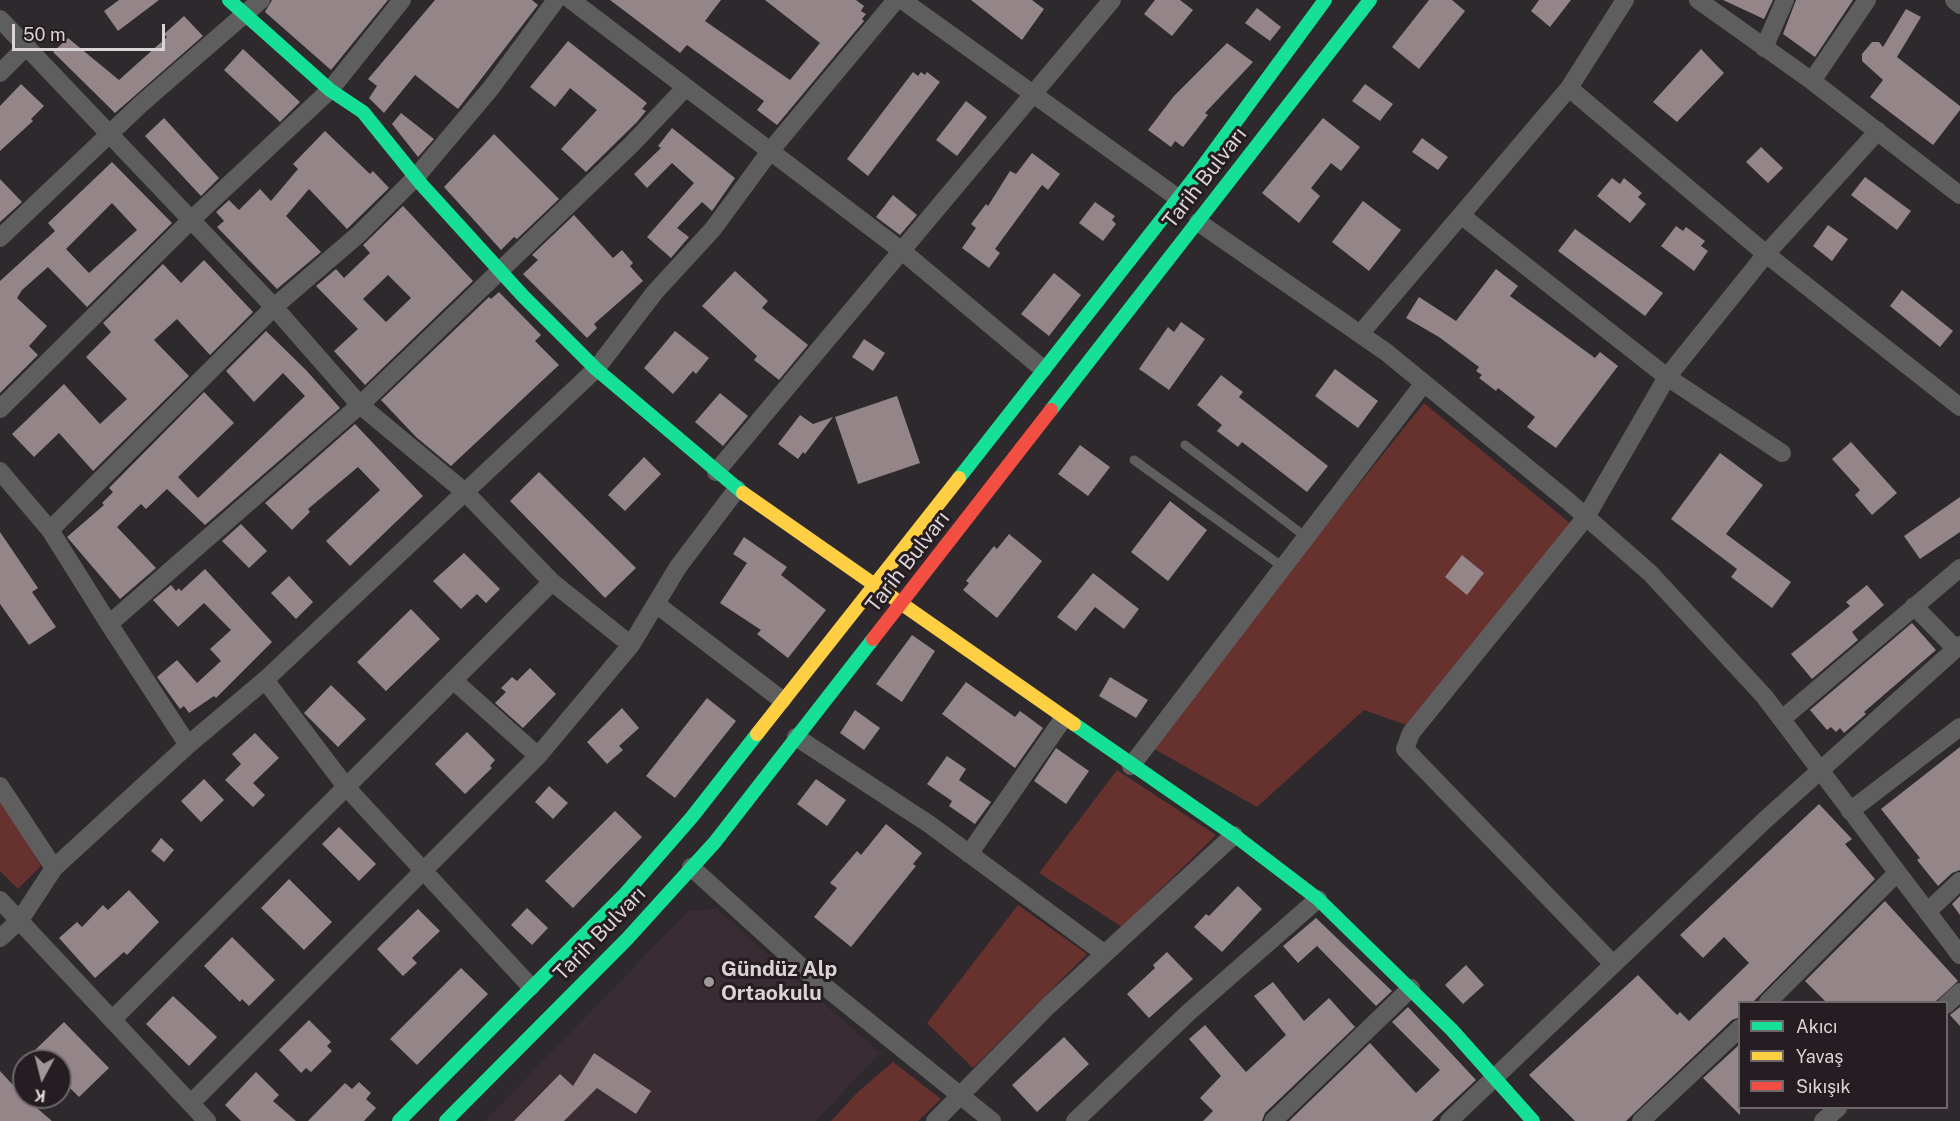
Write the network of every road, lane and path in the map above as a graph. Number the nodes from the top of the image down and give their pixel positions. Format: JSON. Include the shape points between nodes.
{"nodes":[{"id":1,"x":230,"y":0,"type":"edge"},
{"id":2,"x":261,"y":0,"type":"edge"},
{"id":3,"x":402,"y":0,"type":"edge"},
{"id":4,"x":556,"y":0,"type":"edge"},
{"id":5,"x":571,"y":0,"type":"edge"},
{"id":6,"x":896,"y":0,"type":"edge"},
{"id":7,"x":902,"y":0,"type":"edge"},
{"id":8,"x":1112,"y":0,"type":"edge"},
{"id":9,"x":1325,"y":0,"type":"edge"},
{"id":10,"x":1370,"y":0,"type":"edge"},
{"id":11,"x":1625,"y":0,"type":"edge"},
{"id":12,"x":1698,"y":0,"type":"edge"},
{"id":13,"x":1785,"y":0,"type":"edge"},
{"id":14,"x":1868,"y":0,"type":"edge"},
{"id":15,"x":1954,"y":0,"type":"edge"},
{"id":16,"x":1960,"y":5,"type":"edge"},
{"id":17,"x":246,"y":14,"type":"junction"},
{"id":18,"x":0,"y":19,"type":"edge"},
{"id":19,"x":25,"y":48,"type":"junction"},
{"id":20,"x":1764,"y":48,"type":"junction"},
{"id":21,"x":0,"y":73,"type":"edge"},
{"id":22,"x":1812,"y":81,"type":"junction"},
{"id":23,"x":686,"y":87,"type":"junction"},
{"id":24,"x":1569,"y":88,"type":"junction"},
{"id":25,"x":330,"y":90,"type":"junction"},
{"id":26,"x":1035,"y":94,"type":"junction"},
{"id":27,"x":1878,"y":131,"type":"junction"},
{"id":28,"x":110,"y":133,"type":"junction"},
{"id":29,"x":771,"y":150,"type":"junction"},
{"id":30,"x":416,"y":177,"type":"junction"},
{"id":31,"x":1960,"y":195,"type":"edge"},
{"id":32,"x":1178,"y":198,"type":"junction"},
{"id":33,"x":1462,"y":216,"type":"junction"},
{"id":34,"x":191,"y":220,"type":"junction"},
{"id":35,"x":1198,"y":222,"type":"junction"},
{"id":36,"x":0,"y":238,"type":"edge"},
{"id":37,"x":902,"y":251,"type":"junction"},
{"id":38,"x":1766,"y":254,"type":"junction"},
{"id":39,"x":499,"y":269,"type":"junction"},
{"id":40,"x":274,"y":308,"type":"junction"},
{"id":41,"x":1360,"y":334,"type":"junction"},
{"id":42,"x":596,"y":369,"type":"junction"},
{"id":43,"x":1043,"y":369,"type":"junction"},
{"id":44,"x":1667,"y":377,"type":"junction"},
{"id":45,"x":1424,"y":383,"type":"junction"},
{"id":46,"x":360,"y":405,"type":"junction"},
{"id":47,"x":1960,"y":407,"type":"edge"},
{"id":48,"x":0,"y":409,"type":"edge"},
{"id":49,"x":1185,"y":445,"type":"dead end"},
{"id":50,"x":1782,"y":453,"type":"dead end"},
{"id":51,"x":1134,"y":460,"type":"dead end"},
{"id":52,"x":0,"y":471,"type":"edge"},
{"id":53,"x":716,"y":472,"type":"junction"},
{"id":54,"x":737,"y":489,"type":"junction"},
{"id":55,"x":466,"y":493,"type":"junction"},
{"id":56,"x":1586,"y":517,"type":"junction"},
{"id":57,"x":50,"y":530,"type":"junction"},
{"id":58,"x":1306,"y":537,"type":"junction"},
{"id":59,"x":1283,"y":567,"type":"junction"},
{"id":60,"x":1960,"y":568,"type":"edge"},
{"id":61,"x":552,"y":582,"type":"junction"},
{"id":62,"x":874,"y":587,"type":"junction"},
{"id":63,"x":656,"y":604,"type":"junction"},
{"id":64,"x":901,"y":606,"type":"junction"},
{"id":65,"x":1914,"y":606,"type":"junction"},
{"id":66,"x":109,"y":624,"type":"junction"},
{"id":67,"x":631,"y":645,"type":"junction"},
{"id":68,"x":1958,"y":647,"type":"edge"},
{"id":69,"x":266,"y":680,"type":"junction"},
{"id":70,"x":453,"y":680,"type":"junction"},
{"id":71,"x":782,"y":700,"type":"junction"},
{"id":72,"x":1063,"y":719,"type":"junction"},
{"id":73,"x":1782,"y":719,"type":"junction"},
{"id":74,"x":1960,"y":727,"type":"edge"},
{"id":75,"x":796,"y":737,"type":"junction"},
{"id":76,"x":188,"y":745,"type":"junction"},
{"id":77,"x":538,"y":756,"type":"junction"},
{"id":78,"x":1131,"y":766,"type":"junction"},
{"id":79,"x":1820,"y":770,"type":"junction"},
{"id":80,"x":0,"y":786,"type":"edge"},
{"id":81,"x":347,"y":788,"type":"junction"},
{"id":82,"x":1850,"y":811,"type":"junction"},
{"id":83,"x":1234,"y":835,"type":"junction"},
{"id":84,"x":969,"y":854,"type":"junction"},
{"id":85,"x":692,"y":867,"type":"junction"},
{"id":86,"x":54,"y":868,"type":"junction"},
{"id":87,"x":424,"y":869,"type":"junction"},
{"id":88,"x":1897,"y":873,"type":"junction"},
{"id":89,"x":1960,"y":881,"type":"edge"},
{"id":90,"x":1318,"y":899,"type":"junction"},
{"id":91,"x":0,"y":900,"type":"edge"},
{"id":92,"x":1927,"y":912,"type":"junction"},
{"id":93,"x":20,"y":920,"type":"junction"},
{"id":94,"x":0,"y":938,"type":"edge"},
{"id":95,"x":1105,"y":954,"type":"junction"},
{"id":96,"x":1960,"y":955,"type":"edge"},
{"id":97,"x":1612,"y":963,"type":"junction"},
{"id":98,"x":531,"y":987,"type":"junction"},
{"id":99,"x":1411,"y":988,"type":"junction"},
{"id":100,"x":1960,"y":992,"type":"edge"},
{"id":101,"x":1769,"y":1001,"type":"edge"},
{"id":102,"x":1948,"y":1004,"type":"edge"},
{"id":103,"x":112,"y":1020,"type":"junction"},
{"id":104,"x":1738,"y":1030,"type":"edge"},
{"id":105,"x":1493,"y":1078,"type":"junction"},
{"id":106,"x":961,"y":1096,"type":"junction"},
{"id":107,"x":192,"y":1102,"type":"junction"},
{"id":108,"x":1836,"y":1109,"type":"edge"},
{"id":109,"x":207,"y":1121,"type":"edge"},
{"id":110,"x":399,"y":1121,"type":"edge"},
{"id":111,"x":446,"y":1121,"type":"edge"},
{"id":112,"x":935,"y":1121,"type":"edge"},
{"id":113,"x":992,"y":1121,"type":"edge"},
{"id":114,"x":1075,"y":1121,"type":"edge"},
{"id":115,"x":1273,"y":1121,"type":"edge"},
{"id":116,"x":1449,"y":1121,"type":"edge"},
{"id":117,"x":1533,"y":1121,"type":"edge"},
{"id":118,"x":1641,"y":1121,"type":"edge"},
{"id":119,"x":1823,"y":1121,"type":"edge"}],
"edges":[{"from":1,"to":17,"type":"main road"},
{"from":2,"to":17,"type":"street"},
{"from":3,"to":25,"type":"street"},
{"from":4,"to":30,"type":"street","via":[[491,88]]},
{"from":5,"to":23,"type":"street"},
{"from":6,"to":29,"type":"street"},
{"from":7,"to":26,"type":"street"},
{"from":8,"to":26,"type":"street"},
{"from":9,"to":32,"type":"main road"},
{"from":10,"to":35,"type":"main road","name":"Tarih Bulvarı"},
{"from":11,"to":24,"type":"street"},
{"from":12,"to":20,"type":"street"},
{"from":13,"to":20,"type":"street"},
{"from":14,"to":22,"type":"street"},
{"from":15,"to":16,"type":"street"},
{"from":17,"to":25,"type":"main road"},
{"from":17,"to":28,"type":"street","via":[[206,45]]},
{"from":18,"to":19,"type":"street"},
{"from":19,"to":21,"type":"street"},
{"from":19,"to":28,"type":"street"},
{"from":20,"to":22,"type":"street"},
{"from":22,"to":27,"type":"street"},
{"from":23,"to":29,"type":"street"},
{"from":23,"to":39,"type":"street","via":[[632,144]]},
{"from":24,"to":33,"type":"street"},
{"from":24,"to":38,"type":"street"},
{"from":25,"to":30,"type":"main road","via":[[363,112]]},
{"from":25,"to":34,"type":"street"},
{"from":26,"to":32,"type":"street"},
{"from":26,"to":37,"type":"street"},
{"from":27,"to":31,"type":"street"},
{"from":27,"to":38,"type":"street"},
{"from":28,"to":34,"type":"street"},
{"from":28,"to":36,"type":"street"},
{"from":29,"to":37,"type":"street"},
{"from":29,"to":42,"type":"street","via":[[713,229],[655,292]]},
{"from":30,"to":39,"type":"main road"},
{"from":30,"to":40,"type":"street","via":[[359,234]]},
{"from":32,"to":43,"type":"main road"},
{"from":33,"to":41,"type":"street"},
{"from":33,"to":44,"type":"street"},
{"from":34,"to":40,"type":"street"},
{"from":34,"to":48,"type":"street"},
{"from":35,"to":41,"type":"street"},
{"from":35,"to":64,"type":"main road","name":"Tarih Bulvarı"},
{"from":37,"to":43,"type":"street"},
{"from":37,"to":53,"type":"street"},
{"from":38,"to":44,"type":"street"},
{"from":38,"to":47,"type":"street"},
{"from":39,"to":42,"type":"main road"},
{"from":39,"to":46,"type":"street"},
{"from":40,"to":46,"type":"street"},
{"from":40,"to":57,"type":"street"},
{"from":41,"to":45,"type":"street"},
{"from":42,"to":53,"type":"main road"},
{"from":42,"to":55,"type":"street"},
{"from":43,"to":62,"type":"main road"},
{"from":44,"to":50,"type":"street"},
{"from":44,"to":56,"type":"street"},
{"from":45,"to":56,"type":"street"},
{"from":45,"to":58,"type":"street"},
{"from":46,"to":55,"type":"street"},
{"from":46,"to":66,"type":"street"},
{"from":49,"to":58,"type":"lane"},
{"from":51,"to":59,"type":"lane"},
{"from":52,"to":57,"type":"street"},
{"from":53,"to":54,"type":"main road"},
{"from":54,"to":62,"type":"main road"},
{"from":54,"to":63,"type":"street","via":[[678,567]]},
{"from":55,"to":61,"type":"street"},
{"from":55,"to":69,"type":"street"},
{"from":56,"to":73,"type":"street","via":[[1650,573]]},
{"from":56,"to":97,"type":"street","via":[[1411,733],[1405,749]]},
{"from":57,"to":66,"type":"street"},
{"from":58,"to":59,"type":"street"},
{"from":59,"to":78,"type":"street"},
{"from":60,"to":65,"type":"street"},
{"from":61,"to":67,"type":"street"},
{"from":61,"to":70,"type":"street"},
{"from":62,"to":64,"type":"main road"},
{"from":62,"to":71,"type":"main road"},
{"from":63,"to":67,"type":"street"},
{"from":63,"to":71,"type":"street"},
{"from":64,"to":72,"type":"main road"},
{"from":64,"to":75,"type":"main road","name":"Tarih Bulvarı"},
{"from":65,"to":68,"type":"street"},
{"from":65,"to":73,"type":"street"},
{"from":66,"to":76,"type":"street"},
{"from":67,"to":77,"type":"street"},
{"from":68,"to":79,"type":"street"},
{"from":69,"to":76,"type":"street"},
{"from":69,"to":81,"type":"street"},
{"from":70,"to":77,"type":"street"},
{"from":70,"to":81,"type":"street"},
{"from":71,"to":98,"type":"main road","via":[[692,817],[624,895]]},
{"from":72,"to":78,"type":"main road"},
{"from":72,"to":84,"type":"street"},
{"from":73,"to":79,"type":"street"},
{"from":74,"to":82,"type":"street"},
{"from":75,"to":84,"type":"street"},
{"from":75,"to":85,"type":"main road","name":"Tarih Bulvarı"},
{"from":76,"to":86,"type":"street"},
{"from":77,"to":87,"type":"street"},
{"from":78,"to":83,"type":"main road"},
{"from":79,"to":82,"type":"street"},
{"from":79,"to":97,"type":"street"},
{"from":80,"to":86,"type":"street"},
{"from":81,"to":87,"type":"street"},
{"from":81,"to":103,"type":"street"},
{"from":82,"to":88,"type":"street"},
{"from":83,"to":90,"type":"main road"},
{"from":83,"to":95,"type":"street"},
{"from":84,"to":95,"type":"street"},
{"from":85,"to":106,"type":"street","via":[[808,973]]},
{"from":85,"to":111,"type":"main road","name":"Tarih Bulvarı","via":[[627,939]]},
{"from":86,"to":93,"type":"street"},
{"from":87,"to":98,"type":"street"},
{"from":87,"to":107,"type":"street"},
{"from":88,"to":92,"type":"street"},
{"from":88,"to":101,"type":"street"},
{"from":89,"to":92,"type":"street"},
{"from":90,"to":99,"type":"main road"},
{"from":90,"to":114,"type":"street","via":[[1189,1012]]},
{"from":91,"to":93,"type":"street"},
{"from":92,"to":96,"type":"street"},
{"from":93,"to":94,"type":"street"},
{"from":93,"to":103,"type":"street"},
{"from":95,"to":106,"type":"street"},
{"from":97,"to":105,"type":"street"},
{"from":98,"to":110,"type":"main road"},
{"from":99,"to":105,"type":"main road"},
{"from":99,"to":115,"type":"street"},
{"from":100,"to":102,"type":"street"},
{"from":103,"to":107,"type":"street"},
{"from":104,"to":118,"type":"street"},
{"from":105,"to":116,"type":"street"},
{"from":105,"to":117,"type":"main road"},
{"from":106,"to":112,"type":"street"},
{"from":106,"to":113,"type":"street"},
{"from":107,"to":109,"type":"street"},
{"from":108,"to":119,"type":"street"}]}
